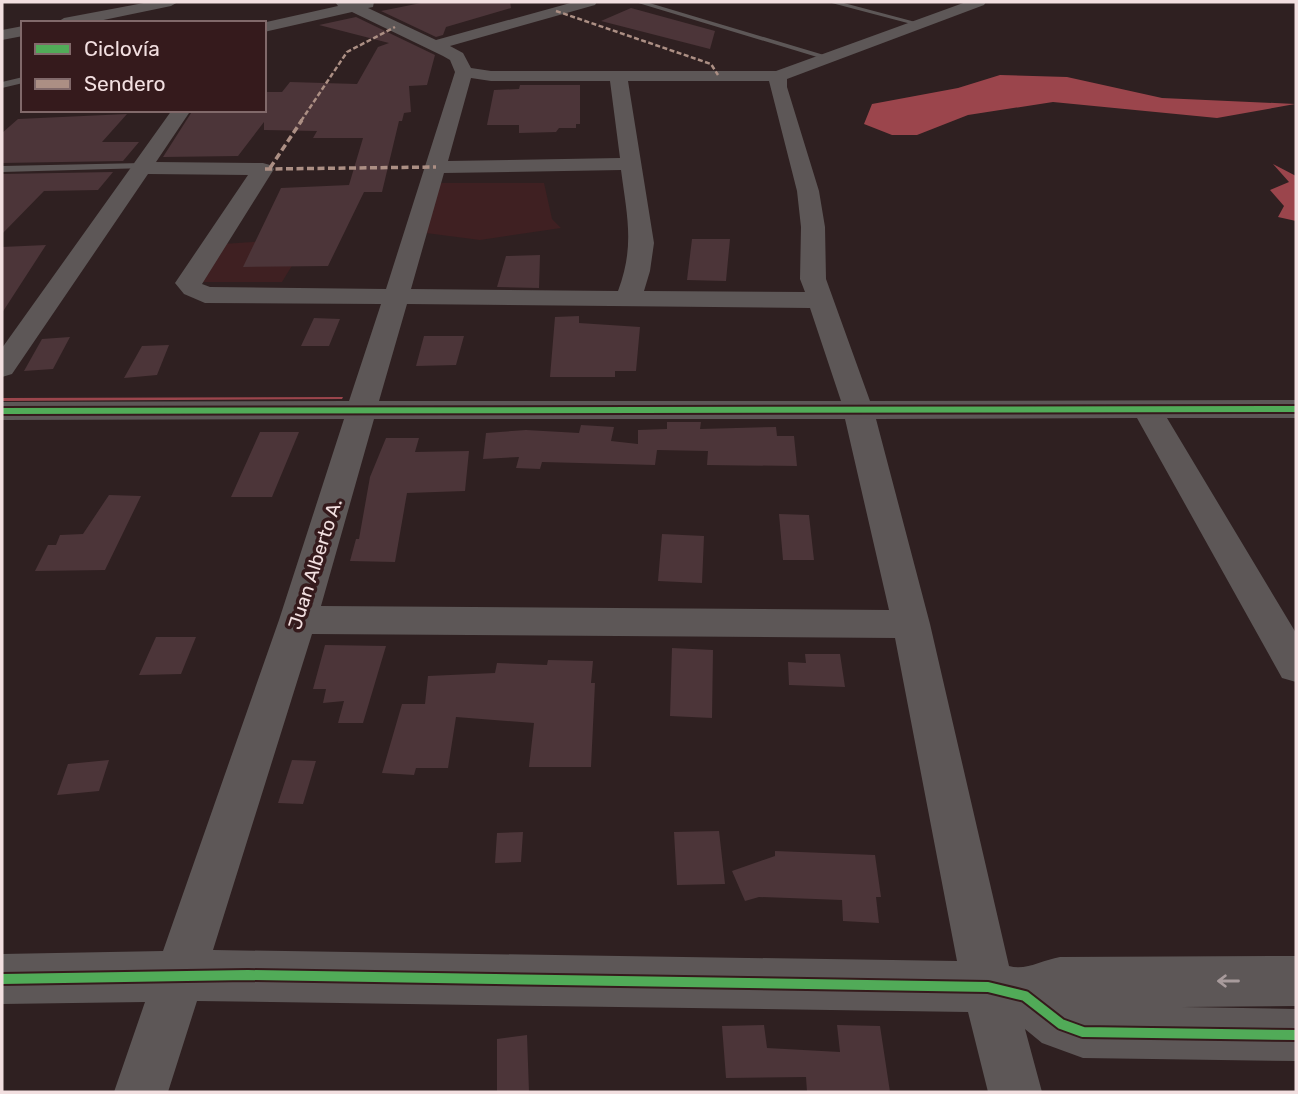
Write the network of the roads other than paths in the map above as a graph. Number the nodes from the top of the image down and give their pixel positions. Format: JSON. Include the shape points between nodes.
{"nodes":[{"id":1,"x":171,"y":2,"type":"edge"},
{"id":2,"x":379,"y":2,"type":"edge"},
{"id":3,"x":590,"y":2,"type":"edge"},
{"id":4,"x":639,"y":2,"type":"edge"},
{"id":5,"x":832,"y":2,"type":"edge"},
{"id":6,"x":979,"y":2,"type":"edge"},
{"id":7,"x":348,"y":5,"type":"edge"},
{"id":8,"x":74,"y":21,"type":"edge"},
{"id":9,"x":919,"y":24,"type":"junction"},
{"id":10,"x":266,"y":26,"type":"edge"},
{"id":11,"x":21,"y":31,"type":"edge"},
{"id":12,"x":2,"y":35,"type":"edge"},
{"id":13,"x":435,"y":45,"type":"junction"},
{"id":14,"x":830,"y":58,"type":"junction"},
{"id":15,"x":464,"y":72,"type":"junction"},
{"id":16,"x":618,"y":75,"type":"junction"},
{"id":17,"x":778,"y":76,"type":"junction"},
{"id":18,"x":21,"y":80,"type":"edge"},
{"id":19,"x":2,"y":85,"type":"edge"},
{"id":20,"x":181,"y":112,"type":"edge"},
{"id":21,"x":629,"y":164,"type":"junction"},
{"id":22,"x":143,"y":167,"type":"junction"},
{"id":23,"x":436,"y":167,"type":"junction"},
{"id":24,"x":2,"y":169,"type":"edge"},
{"id":25,"x":395,"y":298,"type":"junction"},
{"id":26,"x":628,"y":299,"type":"junction"},
{"id":27,"x":818,"y":300,"type":"junction"},
{"id":28,"x":2,"y":368,"type":"edge"},
{"id":29,"x":858,"y":408,"type":"junction"},
{"id":30,"x":1147,"y":409,"type":"junction"},
{"id":31,"x":1296,"y":409,"type":"edge"},
{"id":32,"x":363,"y":410,"type":"junction"},
{"id":33,"x":2,"y":411,"type":"edge"},
{"id":34,"x":298,"y":620,"type":"junction"},
{"id":35,"x":911,"y":624,"type":"junction"},
{"id":36,"x":1296,"y":667,"type":"edge"},
{"id":37,"x":177,"y":978,"type":"junction"},
{"id":38,"x":2,"y":979,"type":"edge"},
{"id":39,"x":1296,"y":981,"type":"edge"},
{"id":40,"x":1007,"y":991,"type":"junction"},
{"id":41,"x":1296,"y":1035,"type":"edge"},
{"id":42,"x":141,"y":1092,"type":"edge"},
{"id":43,"x":1015,"y":1092,"type":"edge"}],
"edges":[{"from":1,"to":8,"type":"street"},
{"from":2,"to":7,"type":"street"},
{"from":3,"to":13,"type":"street"},
{"from":4,"to":14,"type":"lane"},
{"from":5,"to":9,"type":"lane"},
{"from":6,"to":9,"type":"street"},
{"from":7,"to":10,"type":"street"},
{"from":7,"to":13,"type":"street"},
{"from":9,"to":14,"type":"street"},
{"from":11,"to":12,"type":"street"},
{"from":13,"to":15,"type":"street","via":[[457,57]]},
{"from":14,"to":17,"type":"street"},
{"from":15,"to":16,"type":"street"},
{"from":15,"to":23,"type":"street","name":"Juan Alberto A."},
{"from":16,"to":17,"type":"street"},
{"from":16,"to":21,"type":"street"},
{"from":17,"to":27,"type":"street","via":[[808,191]]},
{"from":18,"to":19,"type":"lane"},
{"from":20,"to":22,"type":"street"},
{"from":21,"to":23,"type":"street"},
{"from":21,"to":26,"type":"street","via":[[642,243]]},
{"from":22,"to":24,"type":"lane"},
{"from":22,"to":25,"type":"street","via":[[263,169],[188,283],[193,289],[205,295]]},
{"from":22,"to":28,"type":"street"},
{"from":23,"to":25,"type":"street","name":"Juan Alberto A."},
{"from":25,"to":26,"type":"street"},
{"from":25,"to":32,"type":"street","name":"Juan Alberto A."},
{"from":26,"to":27,"type":"street"},
{"from":27,"to":29,"type":"street"},
{"from":29,"to":30,"type":"street"},
{"from":29,"to":32,"type":"street"},
{"from":29,"to":35,"type":"street"},
{"from":30,"to":31,"type":"street"},
{"from":30,"to":36,"type":"street"},
{"from":32,"to":33,"type":"street"},
{"from":32,"to":34,"type":"street","name":"Juan Alberto A."},
{"from":34,"to":35,"type":"street"},
{"from":34,"to":37,"type":"street","name":"Juan Alberto A."},
{"from":35,"to":40,"type":"street"},
{"from":37,"to":38,"type":"street"},
{"from":37,"to":40,"type":"street","via":[[248,975]]},
{"from":37,"to":42,"type":"street","name":"Juan Alberto A."},
{"from":39,"to":40,"type":"street","one_way":true,"via":[[1060,982]]},
{"from":40,"to":41,"type":"street","via":[[1083,1032]]},
{"from":40,"to":43,"type":"street"}]}
